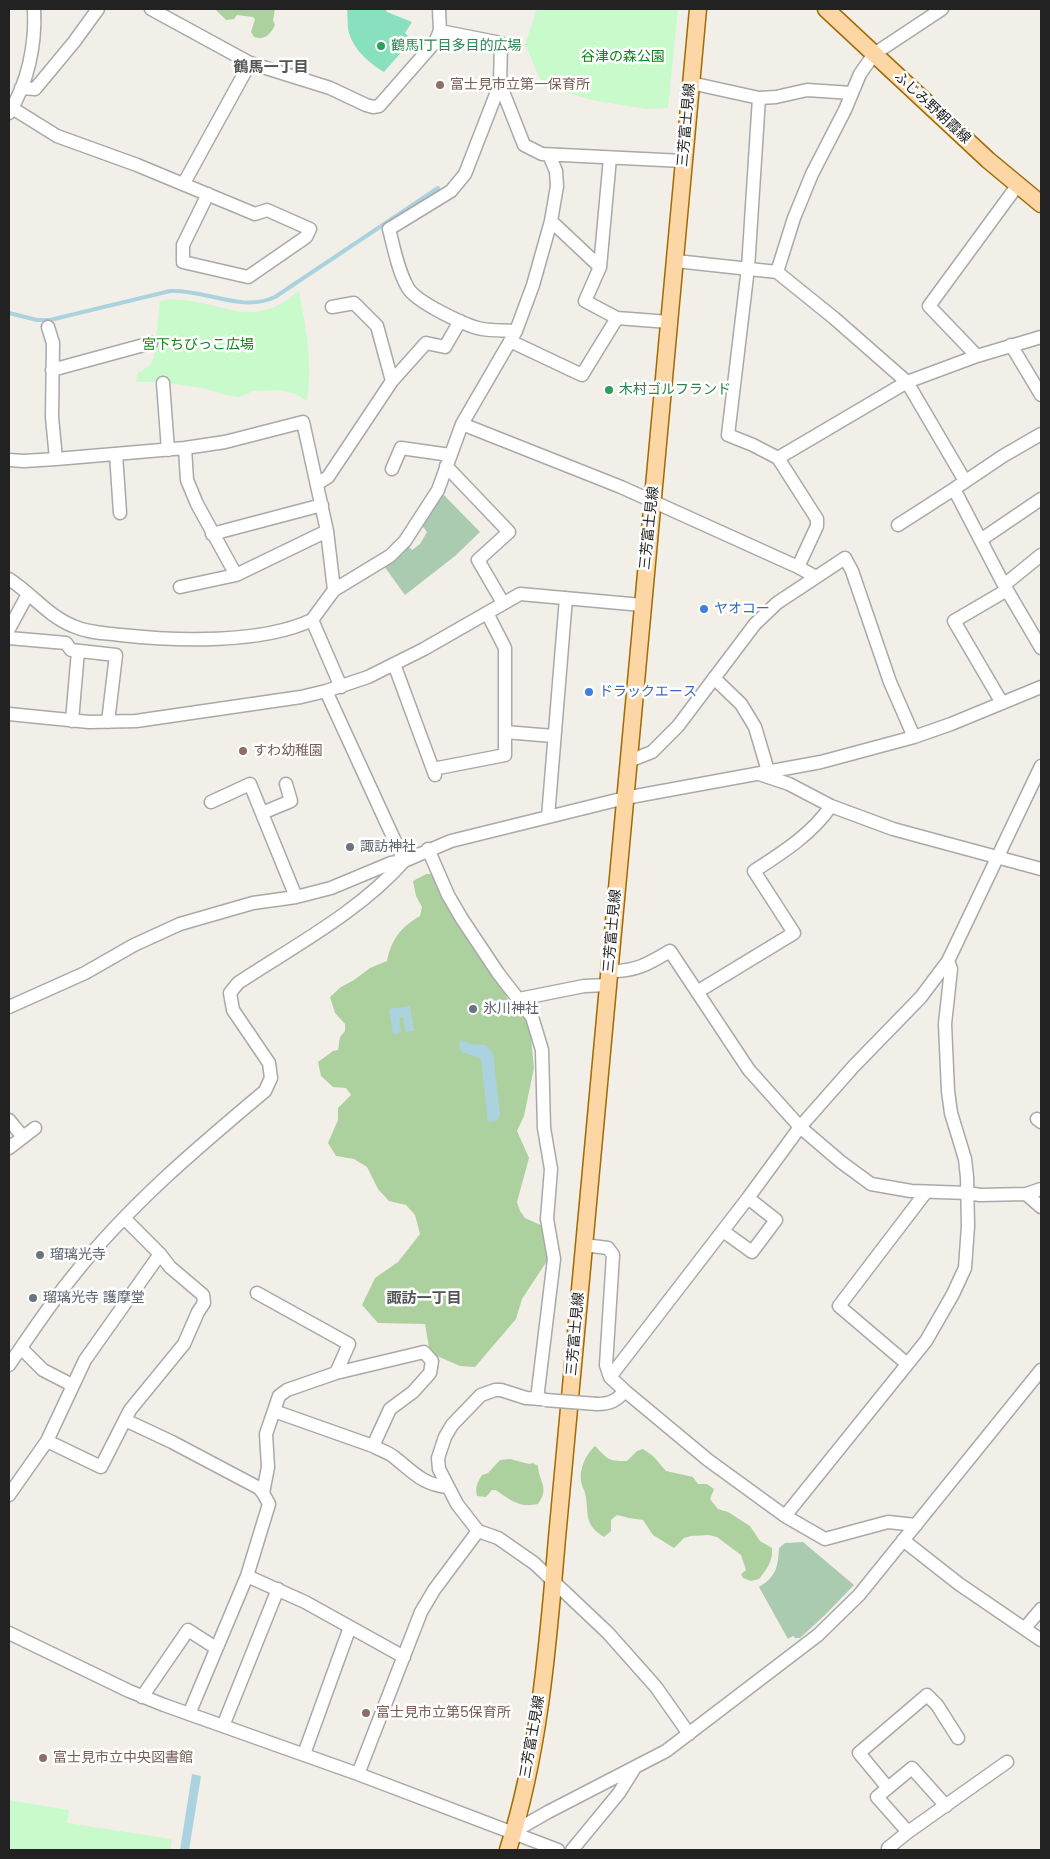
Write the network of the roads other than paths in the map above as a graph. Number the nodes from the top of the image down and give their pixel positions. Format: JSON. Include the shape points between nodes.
{"nodes":[{"id":1,"x":34,"y":9,"type":"edge"},
{"id":2,"x":98,"y":9,"type":"edge"},
{"id":3,"x":151,"y":9,"type":"edge"},
{"id":4,"x":439,"y":9,"type":"edge"},
{"id":5,"x":698,"y":9,"type":"edge"},
{"id":6,"x":826,"y":9,"type":"edge"},
{"id":7,"x":942,"y":9,"type":"edge"},
{"id":8,"x":440,"y":31,"type":"junction"},
{"id":9,"x":874,"y":54,"type":"junction"},
{"id":10,"x":250,"y":63,"type":"junction"},
{"id":11,"x":691,"y":83,"type":"junction"},
{"id":12,"x":500,"y":84,"type":"junction"},
{"id":13,"x":20,"y":88,"type":"junction"},
{"id":14,"x":852,"y":93,"type":"junction"},
{"id":15,"x":759,"y":98,"type":"junction"},
{"id":16,"x":10,"y":111,"type":"edge"},
{"id":17,"x":549,"y":155,"type":"junction"},
{"id":18,"x":610,"y":158,"type":"junction"},
{"id":19,"x":683,"y":161,"type":"junction"},
{"id":20,"x":184,"y":183,"type":"junction"},
{"id":21,"x":1017,"y":186,"type":"junction"},
{"id":22,"x":208,"y":194,"type":"junction"},
{"id":23,"x":1041,"y":204,"type":"edge"},
{"id":24,"x":551,"y":221,"type":"junction"},
{"id":25,"x":676,"y":261,"type":"junction"},
{"id":26,"x":600,"y":267,"type":"junction"},
{"id":27,"x":748,"y":268,"type":"junction"},
{"id":28,"x":777,"y":272,"type":"junction"},
{"id":29,"x":332,"y":307,"type":"dead end"},
{"id":30,"x":617,"y":318,"type":"junction"},
{"id":31,"x":460,"y":321,"type":"junction"},
{"id":32,"x":669,"y":322,"type":"junction"},
{"id":33,"x":48,"y":327,"type":"dead end"},
{"id":34,"x":513,"y":336,"type":"junction"},
{"id":35,"x":1041,"y":337,"type":"edge"},
{"id":36,"x":151,"y":343,"type":"dead end"},
{"id":37,"x":1011,"y":345,"type":"junction"},
{"id":38,"x":977,"y":356,"type":"junction"},
{"id":39,"x":52,"y":370,"type":"junction"},
{"id":40,"x":392,"y":380,"type":"junction"},
{"id":41,"x":907,"y":382,"type":"junction"},
{"id":42,"x":163,"y":383,"type":"dead end"},
{"id":43,"x":1041,"y":395,"type":"edge"},
{"id":44,"x":462,"y":424,"type":"junction"},
{"id":45,"x":1041,"y":434,"type":"edge"},
{"id":46,"x":185,"y":448,"type":"junction"},
{"id":47,"x":168,"y":450,"type":"junction"},
{"id":48,"x":116,"y":454,"type":"junction"},
{"id":49,"x":778,"y":458,"type":"junction"},
{"id":50,"x":56,"y":459,"type":"junction"},
{"id":51,"x":9,"y":460,"type":"edge"},
{"id":52,"x":448,"y":460,"type":"junction"},
{"id":53,"x":392,"y":469,"type":"dead end"},
{"id":54,"x":965,"y":481,"type":"junction"},
{"id":55,"x":317,"y":484,"type":"junction"},
{"id":56,"x":954,"y":489,"type":"junction"},
{"id":57,"x":1041,"y":499,"type":"edge"},
{"id":58,"x":653,"y":500,"type":"junction"},
{"id":59,"x":322,"y":505,"type":"junction"},
{"id":60,"x":120,"y":512,"type":"dead end"},
{"id":61,"x":898,"y":525,"type":"dead end"},
{"id":62,"x":327,"y":531,"type":"junction"},
{"id":63,"x":212,"y":534,"type":"junction"},
{"id":64,"x":982,"y":539,"type":"junction"},
{"id":65,"x":1041,"y":555,"type":"edge"},
{"id":66,"x":798,"y":566,"type":"junction"},
{"id":67,"x":236,"y":575,"type":"junction"},
{"id":68,"x":816,"y":577,"type":"junction"},
{"id":69,"x":9,"y":579,"type":"edge"},
{"id":70,"x":180,"y":587,"type":"dead end"},
{"id":71,"x":1006,"y":587,"type":"junction"},
{"id":72,"x":334,"y":590,"type":"junction"},
{"id":73,"x":28,"y":594,"type":"junction"},
{"id":74,"x":566,"y":598,"type":"junction"},
{"id":75,"x":503,"y":603,"type":"junction"},
{"id":76,"x":642,"y":605,"type":"junction"},
{"id":77,"x":487,"y":613,"type":"junction"},
{"id":78,"x":312,"y":620,"type":"junction"},
{"id":79,"x":9,"y":629,"type":"edge"},
{"id":80,"x":9,"y":638,"type":"edge"},
{"id":81,"x":1041,"y":648,"type":"edge"},
{"id":82,"x":78,"y":651,"type":"junction"},
{"id":83,"x":394,"y":664,"type":"junction"},
{"id":84,"x":714,"y":678,"type":"junction"},
{"id":85,"x":341,"y":687,"type":"junction"},
{"id":86,"x":1041,"y":687,"type":"edge"},
{"id":87,"x":326,"y":691,"type":"junction"},
{"id":88,"x":1002,"y":703,"type":"junction"},
{"id":89,"x":9,"y":714,"type":"edge"},
{"id":90,"x":72,"y":721,"type":"junction"},
{"id":91,"x":108,"y":722,"type":"junction"},
{"id":92,"x":505,"y":732,"type":"junction"},
{"id":93,"x":554,"y":736,"type":"junction"},
{"id":94,"x":914,"y":737,"type":"junction"},
{"id":95,"x":629,"y":761,"type":"junction"},
{"id":96,"x":1041,"y":766,"type":"edge"},
{"id":97,"x":762,"y":772,"type":"junction"},
{"id":98,"x":286,"y":784,"type":"dead end"},
{"id":99,"x":625,"y":798,"type":"junction"},
{"id":100,"x":211,"y":802,"type":"dead end"},
{"id":101,"x":831,"y":806,"type":"junction"},
{"id":102,"x":262,"y":813,"type":"junction"},
{"id":103,"x":548,"y":817,"type":"junction"},
{"id":104,"x":428,"y":849,"type":"junction"},
{"id":105,"x":996,"y":857,"type":"junction"},
{"id":106,"x":404,"y":860,"type":"junction"},
{"id":107,"x":1041,"y":870,"type":"edge"},
{"id":108,"x":296,"y":897,"type":"junction"},
{"id":109,"x":948,"y":961,"type":"junction"},
{"id":110,"x":608,"y":978,"type":"junction"},
{"id":111,"x":697,"y":992,"type":"junction"},
{"id":112,"x":519,"y":999,"type":"junction"},
{"id":113,"x":9,"y":1007,"type":"edge"},
{"id":114,"x":9,"y":1120,"type":"edge"},
{"id":115,"x":800,"y":1127,"type":"junction"},
{"id":116,"x":35,"y":1128,"type":"dead end"},
{"id":117,"x":23,"y":1137,"type":"junction"},
{"id":118,"x":9,"y":1148,"type":"edge"},
{"id":119,"x":1041,"y":1189,"type":"edge"},
{"id":120,"x":926,"y":1192,"type":"junction"},
{"id":121,"x":968,"y":1193,"type":"junction"},
{"id":122,"x":1026,"y":1194,"type":"junction"},
{"id":123,"x":748,"y":1198,"type":"junction"},
{"id":124,"x":1041,"y":1207,"type":"edge"},
{"id":125,"x":124,"y":1218,"type":"junction"},
{"id":126,"x":723,"y":1231,"type":"junction"},
{"id":127,"x":584,"y":1245,"type":"junction"},
{"id":128,"x":160,"y":1254,"type":"junction"},
{"id":129,"x":257,"y":1293,"type":"dead end"},
{"id":130,"x":21,"y":1348,"type":"junction"},
{"id":131,"x":906,"y":1363,"type":"junction"},
{"id":132,"x":9,"y":1365,"type":"edge"},
{"id":133,"x":1041,"y":1370,"type":"edge"},
{"id":134,"x":336,"y":1373,"type":"junction"},
{"id":135,"x":610,"y":1377,"type":"junction"},
{"id":136,"x":1037,"y":1383,"type":"edge"},
{"id":137,"x":72,"y":1385,"type":"junction"},
{"id":138,"x":626,"y":1391,"type":"junction"},
{"id":139,"x":541,"y":1399,"type":"junction"},
{"id":140,"x":274,"y":1411,"type":"junction"},
{"id":141,"x":125,"y":1420,"type":"junction"},
{"id":142,"x":47,"y":1441,"type":"junction"},
{"id":143,"x":373,"y":1446,"type":"junction"},
{"id":144,"x":448,"y":1487,"type":"junction"},
{"id":145,"x":264,"y":1493,"type":"junction"},
{"id":146,"x":9,"y":1495,"type":"edge"},
{"id":147,"x":785,"y":1516,"type":"junction"},
{"id":148,"x":916,"y":1525,"type":"junction"},
{"id":149,"x":478,"y":1531,"type":"junction"},
{"id":150,"x":903,"y":1540,"type":"junction"},
{"id":151,"x":247,"y":1576,"type":"junction"},
{"id":152,"x":553,"y":1582,"type":"junction"},
{"id":153,"x":278,"y":1589,"type":"junction"},
{"id":154,"x":1041,"y":1609,"type":"edge"},
{"id":155,"x":350,"y":1627,"type":"junction"},
{"id":156,"x":1025,"y":1628,"type":"junction"},
{"id":157,"x":9,"y":1633,"type":"edge"},
{"id":158,"x":1041,"y":1640,"type":"edge"},
{"id":159,"x":216,"y":1648,"type":"junction"},
{"id":160,"x":404,"y":1657,"type":"junction"},
{"id":161,"x":142,"y":1697,"type":"junction"},
{"id":162,"x":189,"y":1714,"type":"junction"},
{"id":163,"x":223,"y":1726,"type":"junction"},
{"id":164,"x":689,"y":1734,"type":"junction"},
{"id":165,"x":958,"y":1738,"type":"dead end"},
{"id":166,"x":304,"y":1754,"type":"junction"},
{"id":167,"x":1007,"y":1762,"type":"dead end"},
{"id":168,"x":634,"y":1769,"type":"junction"},
{"id":169,"x":358,"y":1774,"type":"junction"},
{"id":170,"x":888,"y":1788,"type":"junction"},
{"id":171,"x":946,"y":1806,"type":"junction"},
{"id":172,"x":514,"y":1832,"type":"junction"},
{"id":173,"x":908,"y":1832,"type":"junction"},
{"id":174,"x":508,"y":1850,"type":"edge"},
{"id":175,"x":558,"y":1850,"type":"edge"},
{"id":176,"x":572,"y":1850,"type":"edge"},
{"id":177,"x":888,"y":1850,"type":"edge"}],
"edges":[{"from":1,"to":13,"type":"street","via":[[34,39]]},
{"from":2,"to":13,"type":"street","via":[[35,89]]},
{"from":3,"to":10,"type":"street"},
{"from":4,"to":8,"type":"street"},
{"from":5,"to":11,"type":"main road","name":"三芳富士見線"},
{"from":6,"to":9,"type":"main road","name":"ふじみ野朝霞線"},
{"from":7,"to":9,"type":"street"},
{"from":8,"to":10,"type":"street","via":[[435,42],[379,106],[366,106],[330,88]]},
{"from":8,"to":12,"type":"street","via":[[501,43]]},
{"from":9,"to":14,"type":"street"},
{"from":9,"to":21,"type":"main road","name":"ふじみ野朝霞線"},
{"from":10,"to":20,"type":"street"},
{"from":11,"to":15,"type":"street"},
{"from":11,"to":19,"type":"main road","name":"三芳富士見線"},
{"from":12,"to":17,"type":"street","via":[[524,146]]},
{"from":12,"to":31,"type":"street","via":[[465,174],[450,191],[389,229],[408,289],[418,299]]},
{"from":13,"to":16,"type":"street"},
{"from":14,"to":15,"type":"street","via":[[807,90]]},
{"from":14,"to":28,"type":"street","via":[[812,174]]},
{"from":15,"to":27,"type":"street"},
{"from":16,"to":20,"type":"street","via":[[57,136]]},
{"from":17,"to":18,"type":"street"},
{"from":17,"to":24,"type":"street","via":[[556,171],[557,186]]},
{"from":18,"to":19,"type":"street"},
{"from":18,"to":26,"type":"street"},
{"from":19,"to":25,"type":"main road","name":"三芳富士見線"},
{"from":20,"to":22,"type":"street"},
{"from":21,"to":23,"type":"main road","name":"ふじみ野朝霞線"},
{"from":21,"to":38,"type":"street","via":[[930,306]]},
{"from":22,"to":22,"type":"street","via":[[255,214],[267,210],[310,229],[306,237],[248,276],[184,262],[183,245]]},
{"from":24,"to":26,"type":"street"},
{"from":24,"to":34,"type":"street","via":[[533,285]]},
{"from":25,"to":27,"type":"street"},
{"from":25,"to":32,"type":"main road","name":"三芳富士見線"},
{"from":26,"to":30,"type":"street","via":[[585,301]]},
{"from":27,"to":28,"type":"street"},
{"from":27,"to":49,"type":"street","via":[[728,435]]},
{"from":28,"to":41,"type":"street"},
{"from":29,"to":40,"type":"street","via":[[354,304],[377,326]]},
{"from":30,"to":32,"type":"street"},
{"from":30,"to":34,"type":"street","via":[[582,375]]},
{"from":31,"to":34,"type":"street"},
{"from":31,"to":40,"type":"street","via":[[444,348],[426,343]]},
{"from":32,"to":58,"type":"main road","name":"三芳富士見線"},
{"from":33,"to":39,"type":"street","via":[[53,343]]},
{"from":34,"to":44,"type":"street"},
{"from":35,"to":37,"type":"street"},
{"from":36,"to":39,"type":"street"},
{"from":37,"to":38,"type":"street"},
{"from":37,"to":43,"type":"street"},
{"from":38,"to":41,"type":"street"},
{"from":39,"to":50,"type":"street"},
{"from":40,"to":55,"type":"street","via":[[328,477]]},
{"from":41,"to":49,"type":"street"},
{"from":41,"to":54,"type":"street"},
{"from":42,"to":47,"type":"street"},
{"from":44,"to":52,"type":"street"},
{"from":44,"to":58,"type":"street"},
{"from":45,"to":54,"type":"street"},
{"from":46,"to":47,"type":"street"},
{"from":46,"to":55,"type":"street","via":[[225,442],[302,422]]},
{"from":46,"to":63,"type":"street","via":[[187,480]]},
{"from":47,"to":48,"type":"street"},
{"from":48,"to":50,"type":"street"},
{"from":48,"to":60,"type":"street"},
{"from":49,"to":66,"type":"street","via":[[817,519],[817,526]]},
{"from":50,"to":51,"type":"street"},
{"from":52,"to":53,"type":"street","via":[[402,448]]},
{"from":52,"to":72,"type":"street","via":[[438,490],[405,541],[390,556]]},
{"from":52,"to":75,"type":"street","via":[[509,532],[478,560]]},
{"from":54,"to":56,"type":"street"},
{"from":55,"to":59,"type":"street"},
{"from":56,"to":61,"type":"street"},
{"from":56,"to":64,"type":"street"},
{"from":57,"to":64,"type":"street"},
{"from":58,"to":66,"type":"street"},
{"from":58,"to":76,"type":"main road","name":"三芳富士見線"},
{"from":59,"to":62,"type":"street"},
{"from":59,"to":63,"type":"street"},
{"from":62,"to":67,"type":"street"},
{"from":62,"to":72,"type":"street"},
{"from":63,"to":67,"type":"street"},
{"from":64,"to":71,"type":"street"},
{"from":65,"to":71,"type":"street"},
{"from":66,"to":68,"type":"street"},
{"from":67,"to":70,"type":"street"},
{"from":68,"to":84,"type":"street","via":[[777,603],[755,624]]},
{"from":68,"to":94,"type":"street","via":[[845,558],[848,561],[890,682]]},
{"from":69,"to":73,"type":"street"},
{"from":71,"to":81,"type":"street"},
{"from":71,"to":88,"type":"street","via":[[954,620]]},
{"from":72,"to":78,"type":"street"},
{"from":73,"to":78,"type":"street","via":[[58,619],[89,632],[210,638],[265,634]]},
{"from":73,"to":79,"type":"street"},
{"from":74,"to":75,"type":"street","via":[[520,594]]},
{"from":74,"to":76,"type":"street"},
{"from":74,"to":93,"type":"street"},
{"from":75,"to":77,"type":"street"},
{"from":76,"to":95,"type":"main road","name":"三芳富士見線"},
{"from":77,"to":83,"type":"street"},
{"from":77,"to":92,"type":"street","via":[[504,648]]},
{"from":78,"to":85,"type":"street"},
{"from":80,"to":82,"type":"street","via":[[66,643],[71,650]]},
{"from":82,"to":90,"type":"street"},
{"from":82,"to":91,"type":"street","via":[[116,655]]},
{"from":83,"to":85,"type":"street"},
{"from":83,"to":92,"type":"street","via":[[434,772],[505,755]]},
{"from":84,"to":95,"type":"street","via":[[678,726],[652,752]]},
{"from":84,"to":97,"type":"street","via":[[741,704],[755,727]]},
{"from":85,"to":87,"type":"street"},
{"from":86,"to":88,"type":"street"},
{"from":87,"to":91,"type":"street","via":[[217,710]]},
{"from":87,"to":106,"type":"street"},
{"from":88,"to":94,"type":"street"},
{"from":89,"to":90,"type":"street"},
{"from":90,"to":91,"type":"street"},
{"from":92,"to":93,"type":"street"},
{"from":93,"to":103,"type":"street"},
{"from":94,"to":97,"type":"street","via":[[821,762]]},
{"from":95,"to":99,"type":"main road","name":"三芳富士見線"},
{"from":96,"to":105,"type":"street"},
{"from":97,"to":99,"type":"street"},
{"from":97,"to":101,"type":"street"},
{"from":98,"to":102,"type":"street","via":[[292,800]]},
{"from":99,"to":103,"type":"street"},
{"from":99,"to":110,"type":"main road","name":"三芳富士見線"},
{"from":100,"to":102,"type":"street","via":[[250,784]]},
{"from":101,"to":105,"type":"street","via":[[893,829]]},
{"from":101,"to":111,"type":"street","via":[[822,819],[801,837],[754,871],[794,933]]},
{"from":102,"to":108,"type":"street"},
{"from":103,"to":104,"type":"street"},
{"from":104,"to":106,"type":"street"},
{"from":104,"to":112,"type":"street","via":[[462,919]]},
{"from":105,"to":107,"type":"street"},
{"from":105,"to":109,"type":"street"},
{"from":106,"to":108,"type":"street","via":[[331,888]]},
{"from":106,"to":125,"type":"street","via":[[362,902],[238,983],[230,993],[233,1010],[269,1063],[271,1078],[265,1091],[197,1148]]},
{"from":108,"to":113,"type":"street","via":[[253,904],[180,924],[85,973]]},
{"from":109,"to":115,"type":"street","via":[[920,997]]},
{"from":109,"to":121,"type":"street","via":[[951,969],[945,1024],[948,1091],[966,1166]]},
{"from":110,"to":111,"type":"street","via":[[643,966],[670,951]]},
{"from":110,"to":112,"type":"street"},
{"from":110,"to":127,"type":"main road","name":"三芳富士見線"},
{"from":111,"to":115,"type":"street","via":[[749,1070]]},
{"from":112,"to":139,"type":"street","via":[[532,1017],[542,1050],[544,1128],[551,1169],[547,1219],[554,1259]]},
{"from":114,"to":117,"type":"street"},
{"from":115,"to":120,"type":"street","via":[[871,1184]]},
{"from":115,"to":123,"type":"street"},
{"from":116,"to":117,"type":"street"},
{"from":117,"to":118,"type":"street"},
{"from":119,"to":122,"type":"street"},
{"from":120,"to":121,"type":"street"},
{"from":120,"to":131,"type":"street","via":[[839,1306]]},
{"from":121,"to":122,"type":"street"},
{"from":121,"to":131,"type":"street","via":[[965,1268],[942,1315]]},
{"from":122,"to":124,"type":"street"},
{"from":123,"to":126,"type":"street"},
{"from":123,"to":126,"type":"street","via":[[776,1220],[752,1252]]},
{"from":125,"to":128,"type":"street"},
{"from":125,"to":130,"type":"street","via":[[74,1275]]},
{"from":126,"to":135,"type":"street"},
{"from":127,"to":135,"type":"street","via":[[608,1248],[613,1256],[606,1365]]},
{"from":127,"to":152,"type":"main road","name":"三芳富士見線"},
{"from":128,"to":137,"type":"street","via":[[84,1360]]},
{"from":128,"to":141,"type":"street","via":[[203,1294],[204,1303],[184,1344]]},
{"from":129,"to":134,"type":"street","via":[[349,1344]]},
{"from":130,"to":132,"type":"street"},
{"from":130,"to":137,"type":"street","via":[[43,1370]]},
{"from":131,"to":147,"type":"street"},
{"from":133,"to":136,"type":"street"},
{"from":134,"to":140,"type":"street","via":[[287,1390],[279,1396]]},
{"from":134,"to":143,"type":"street","via":[[424,1352],[432,1361],[430,1373],[413,1392],[390,1409]]},
{"from":135,"to":138,"type":"street"},
{"from":136,"to":148,"type":"street"},
{"from":137,"to":142,"type":"street"},
{"from":138,"to":139,"type":"street","bridge":true,"via":[[608,1404]]},
{"from":138,"to":147,"type":"street","via":[[708,1460]]},
{"from":139,"to":144,"type":"street","via":[[495,1390],[475,1400],[452,1425],[440,1450],[440,1469]]},
{"from":140,"to":143,"type":"street"},
{"from":140,"to":145,"type":"street","via":[[266,1434],[268,1467]]},
{"from":141,"to":142,"type":"street","via":[[101,1468]]},
{"from":141,"to":145,"type":"street","via":[[221,1467]]},
{"from":142,"to":146,"type":"street"},
{"from":143,"to":144,"type":"street","via":[[389,1453],[414,1474],[438,1486]]},
{"from":144,"to":149,"type":"street"},
{"from":145,"to":151,"type":"street","via":[[269,1507]]},
{"from":147,"to":148,"type":"street","via":[[825,1538],[888,1522]]},
{"from":148,"to":150,"type":"street"},
{"from":149,"to":152,"type":"street","via":[[514,1548]]},
{"from":149,"to":160,"type":"street","via":[[421,1612]]},
{"from":150,"to":156,"type":"street","via":[[958,1584]]},
{"from":150,"to":164,"type":"street","via":[[859,1595],[818,1635]]},
{"from":151,"to":153,"type":"street"},
{"from":151,"to":159,"type":"street"},
{"from":152,"to":164,"type":"street","via":[[608,1634],[656,1687]]},
{"from":152,"to":172,"type":"main road","name":"三芳富士見線","via":[[534,1740]]},
{"from":153,"to":155,"type":"street"},
{"from":153,"to":163,"type":"street"},
{"from":154,"to":156,"type":"street"},
{"from":155,"to":160,"type":"street"},
{"from":155,"to":166,"type":"street"},
{"from":156,"to":158,"type":"street"},
{"from":157,"to":161,"type":"street"},
{"from":159,"to":161,"type":"street","via":[[188,1630]]},
{"from":159,"to":162,"type":"street"},
{"from":160,"to":169,"type":"street"},
{"from":161,"to":162,"type":"street"},
{"from":162,"to":163,"type":"street"},
{"from":163,"to":166,"type":"street"},
{"from":164,"to":168,"type":"street"},
{"from":165,"to":170,"type":"street","via":[[927,1695],[859,1753]]},
{"from":166,"to":169,"type":"street"},
{"from":167,"to":171,"type":"street"},
{"from":168,"to":172,"type":"street"},
{"from":168,"to":176,"type":"street","via":[[619,1793]]},
{"from":169,"to":172,"type":"street"},
{"from":170,"to":171,"type":"street","via":[[912,1768]]},
{"from":170,"to":173,"type":"street","via":[[877,1797]]},
{"from":171,"to":173,"type":"street"},
{"from":172,"to":174,"type":"main road","name":"三芳富士見線"},
{"from":172,"to":175,"type":"street"},
{"from":173,"to":177,"type":"street"}]}
